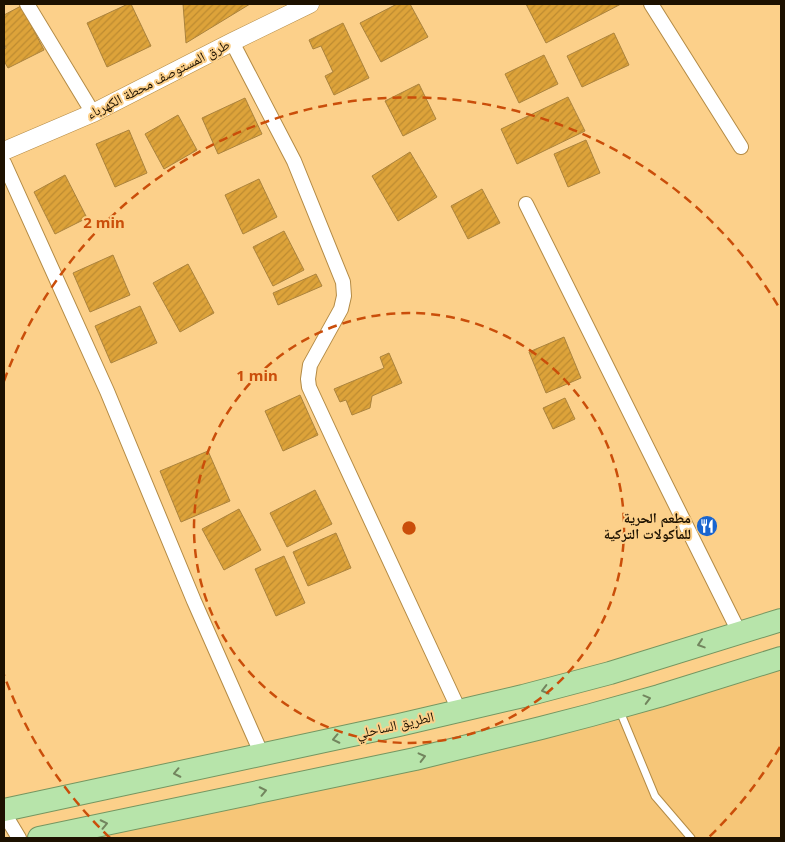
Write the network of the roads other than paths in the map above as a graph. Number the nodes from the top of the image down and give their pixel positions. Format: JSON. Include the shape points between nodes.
{"nodes":[{"id":1,"x":27,"y":4,"type":"edge"},
{"id":2,"x":310,"y":4,"type":"edge"},
{"id":3,"x":651,"y":4,"type":"edge"},
{"id":4,"x":232,"y":42,"type":"junction"},
{"id":5,"x":93,"y":113,"type":"junction"},
{"id":6,"x":741,"y":147,"type":"dead end"},
{"id":7,"x":4,"y":151,"type":"edge"},
{"id":8,"x":4,"y":163,"type":"edge"},
{"id":9,"x":526,"y":204,"type":"dead end"},
{"id":10,"x":781,"y":620,"type":"edge"},
{"id":11,"x":739,"y":632,"type":"junction"},
{"id":12,"x":781,"y":658,"type":"edge"},
{"id":13,"x":618,"y":707,"type":"junction"},
{"id":14,"x":459,"y":710,"type":"junction"},
{"id":15,"x":262,"y":755,"type":"junction"},
{"id":16,"x":4,"y":812,"type":"edge"},
{"id":17,"x":19,"y":838,"type":"edge"},
{"id":18,"x":39,"y":838,"type":"edge"},
{"id":19,"x":691,"y":838,"type":"edge"}],
"edges":[{"from":1,"to":5,"type":"street"},
{"from":2,"to":4,"type":"street","name":"طرق المستوصف محطة الكهرباء"},
{"from":3,"to":6,"type":"street"},
{"from":4,"to":5,"type":"street","name":"طرق المستوصف محطة الكهرباء"},
{"from":4,"to":14,"type":"street","via":[[294,161],[343,282],[341,309],[310,364],[310,387]]},
{"from":5,"to":7,"type":"street","name":"طرق المستوصف محطة الكهرباء"},
{"from":8,"to":15,"type":"street","via":[[107,391],[190,593]]},
{"from":9,"to":11,"type":"street"},
{"from":10,"to":11,"type":"highway","name":"الطريق الساحلي"},
{"from":11,"to":14,"type":"highway","name":"الطريق الساحلي","one_way":true,"via":[[610,673]]},
{"from":13,"to":12,"type":"highway","one_way":true},
{"from":18,"to":13,"type":"highway","one_way":true,"via":[[415,759]]},
{"from":13,"to":19,"type":"lane","via":[[655,796]]},
{"from":14,"to":15,"type":"highway","name":"الطريق الساحلي","one_way":true},
{"from":15,"to":16,"type":"highway","name":"الطريق الساحلي","one_way":true},
{"from":16,"to":17,"type":"street"}]}
